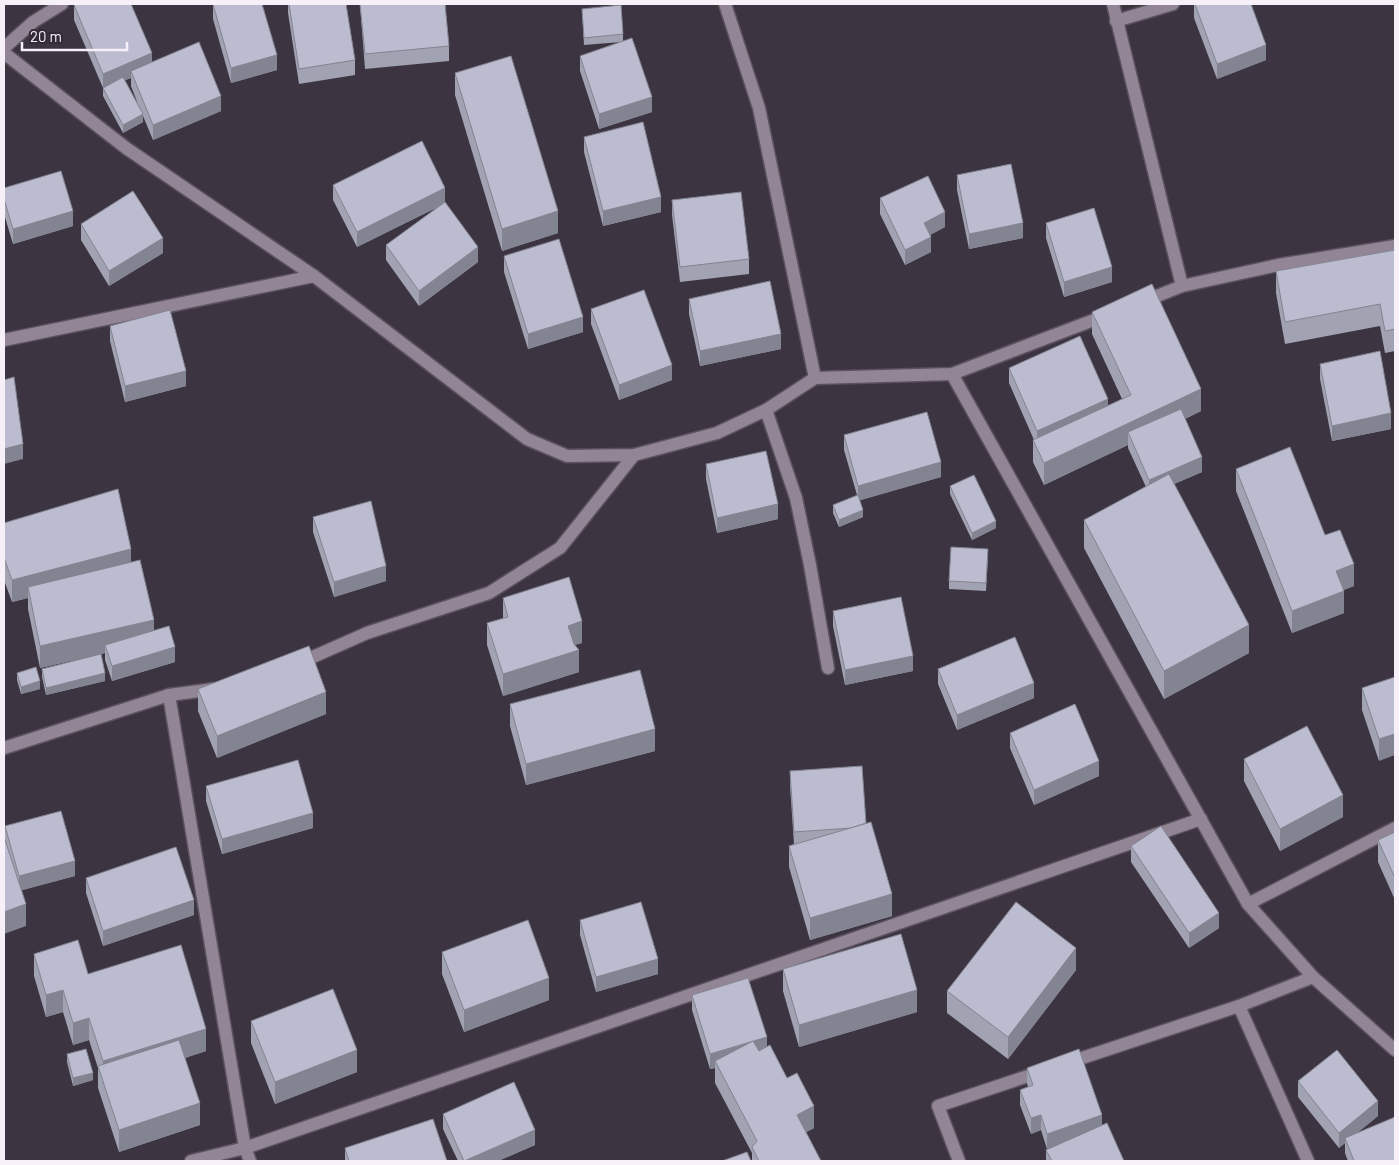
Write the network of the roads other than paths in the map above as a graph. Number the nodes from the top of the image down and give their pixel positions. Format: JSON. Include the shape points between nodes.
{"nodes":[{"id":1,"x":62,"y":4,"type":"edge"},
{"id":2,"x":725,"y":4,"type":"edge"},
{"id":3,"x":1112,"y":4,"type":"edge"},
{"id":4,"x":1173,"y":4,"type":"edge"},
{"id":5,"x":1116,"y":21,"type":"junction"},
{"id":6,"x":4,"y":48,"type":"edge"},
{"id":7,"x":4,"y":52,"type":"edge"},
{"id":8,"x":1395,"y":246,"type":"edge"},
{"id":9,"x":314,"y":276,"type":"junction"},
{"id":10,"x":1182,"y":286,"type":"junction"},
{"id":11,"x":4,"y":340,"type":"edge"},
{"id":12,"x":952,"y":374,"type":"junction"},
{"id":13,"x":816,"y":378,"type":"junction"},
{"id":14,"x":766,"y":410,"type":"junction"},
{"id":15,"x":634,"y":455,"type":"junction"},
{"id":16,"x":828,"y":668,"type":"dead end"},
{"id":17,"x":282,"y":670,"type":"edge"},
{"id":18,"x":227,"y":686,"type":"edge"},
{"id":19,"x":169,"y":695,"type":"junction"},
{"id":20,"x":4,"y":747,"type":"edge"},
{"id":21,"x":1201,"y":819,"type":"junction"},
{"id":22,"x":1395,"y":828,"type":"edge"},
{"id":23,"x":1248,"y":904,"type":"junction"},
{"id":24,"x":1313,"y":977,"type":"junction"},
{"id":25,"x":1239,"y":1006,"type":"junction"},
{"id":26,"x":1395,"y":1050,"type":"edge"},
{"id":27,"x":245,"y":1148,"type":"junction"},
{"id":28,"x":191,"y":1161,"type":"edge"},
{"id":29,"x":250,"y":1161,"type":"edge"},
{"id":30,"x":959,"y":1161,"type":"edge"},
{"id":31,"x":1308,"y":1161,"type":"edge"}],
"edges":[{"from":1,"to":6,"type":"street","via":[[33,22]]},
{"from":2,"to":13,"type":"street","via":[[759,108]]},
{"from":3,"to":5,"type":"street"},
{"from":4,"to":5,"type":"street"},
{"from":5,"to":10,"type":"street"},
{"from":7,"to":9,"type":"street","via":[[126,148]]},
{"from":8,"to":10,"type":"street","via":[[1278,265]]},
{"from":9,"to":11,"type":"street"},
{"from":9,"to":15,"type":"street","via":[[526,439],[567,456]]},
{"from":10,"to":12,"type":"street"},
{"from":12,"to":13,"type":"street"},
{"from":12,"to":21,"type":"street"},
{"from":13,"to":14,"type":"street"},
{"from":14,"to":15,"type":"street","via":[[717,433]]},
{"from":14,"to":16,"type":"street","via":[[796,498]]},
{"from":15,"to":17,"type":"street","via":[[560,548],[489,593],[367,633]]},
{"from":18,"to":19,"type":"street"},
{"from":19,"to":20,"type":"street"},
{"from":19,"to":27,"type":"street"},
{"from":21,"to":23,"type":"street"},
{"from":21,"to":27,"type":"street"},
{"from":22,"to":23,"type":"street"},
{"from":23,"to":24,"type":"street"},
{"from":24,"to":25,"type":"street"},
{"from":24,"to":26,"type":"street"},
{"from":25,"to":30,"type":"street","via":[[938,1106]]},
{"from":25,"to":31,"type":"street"},
{"from":27,"to":28,"type":"street"},
{"from":27,"to":29,"type":"street"}]}
